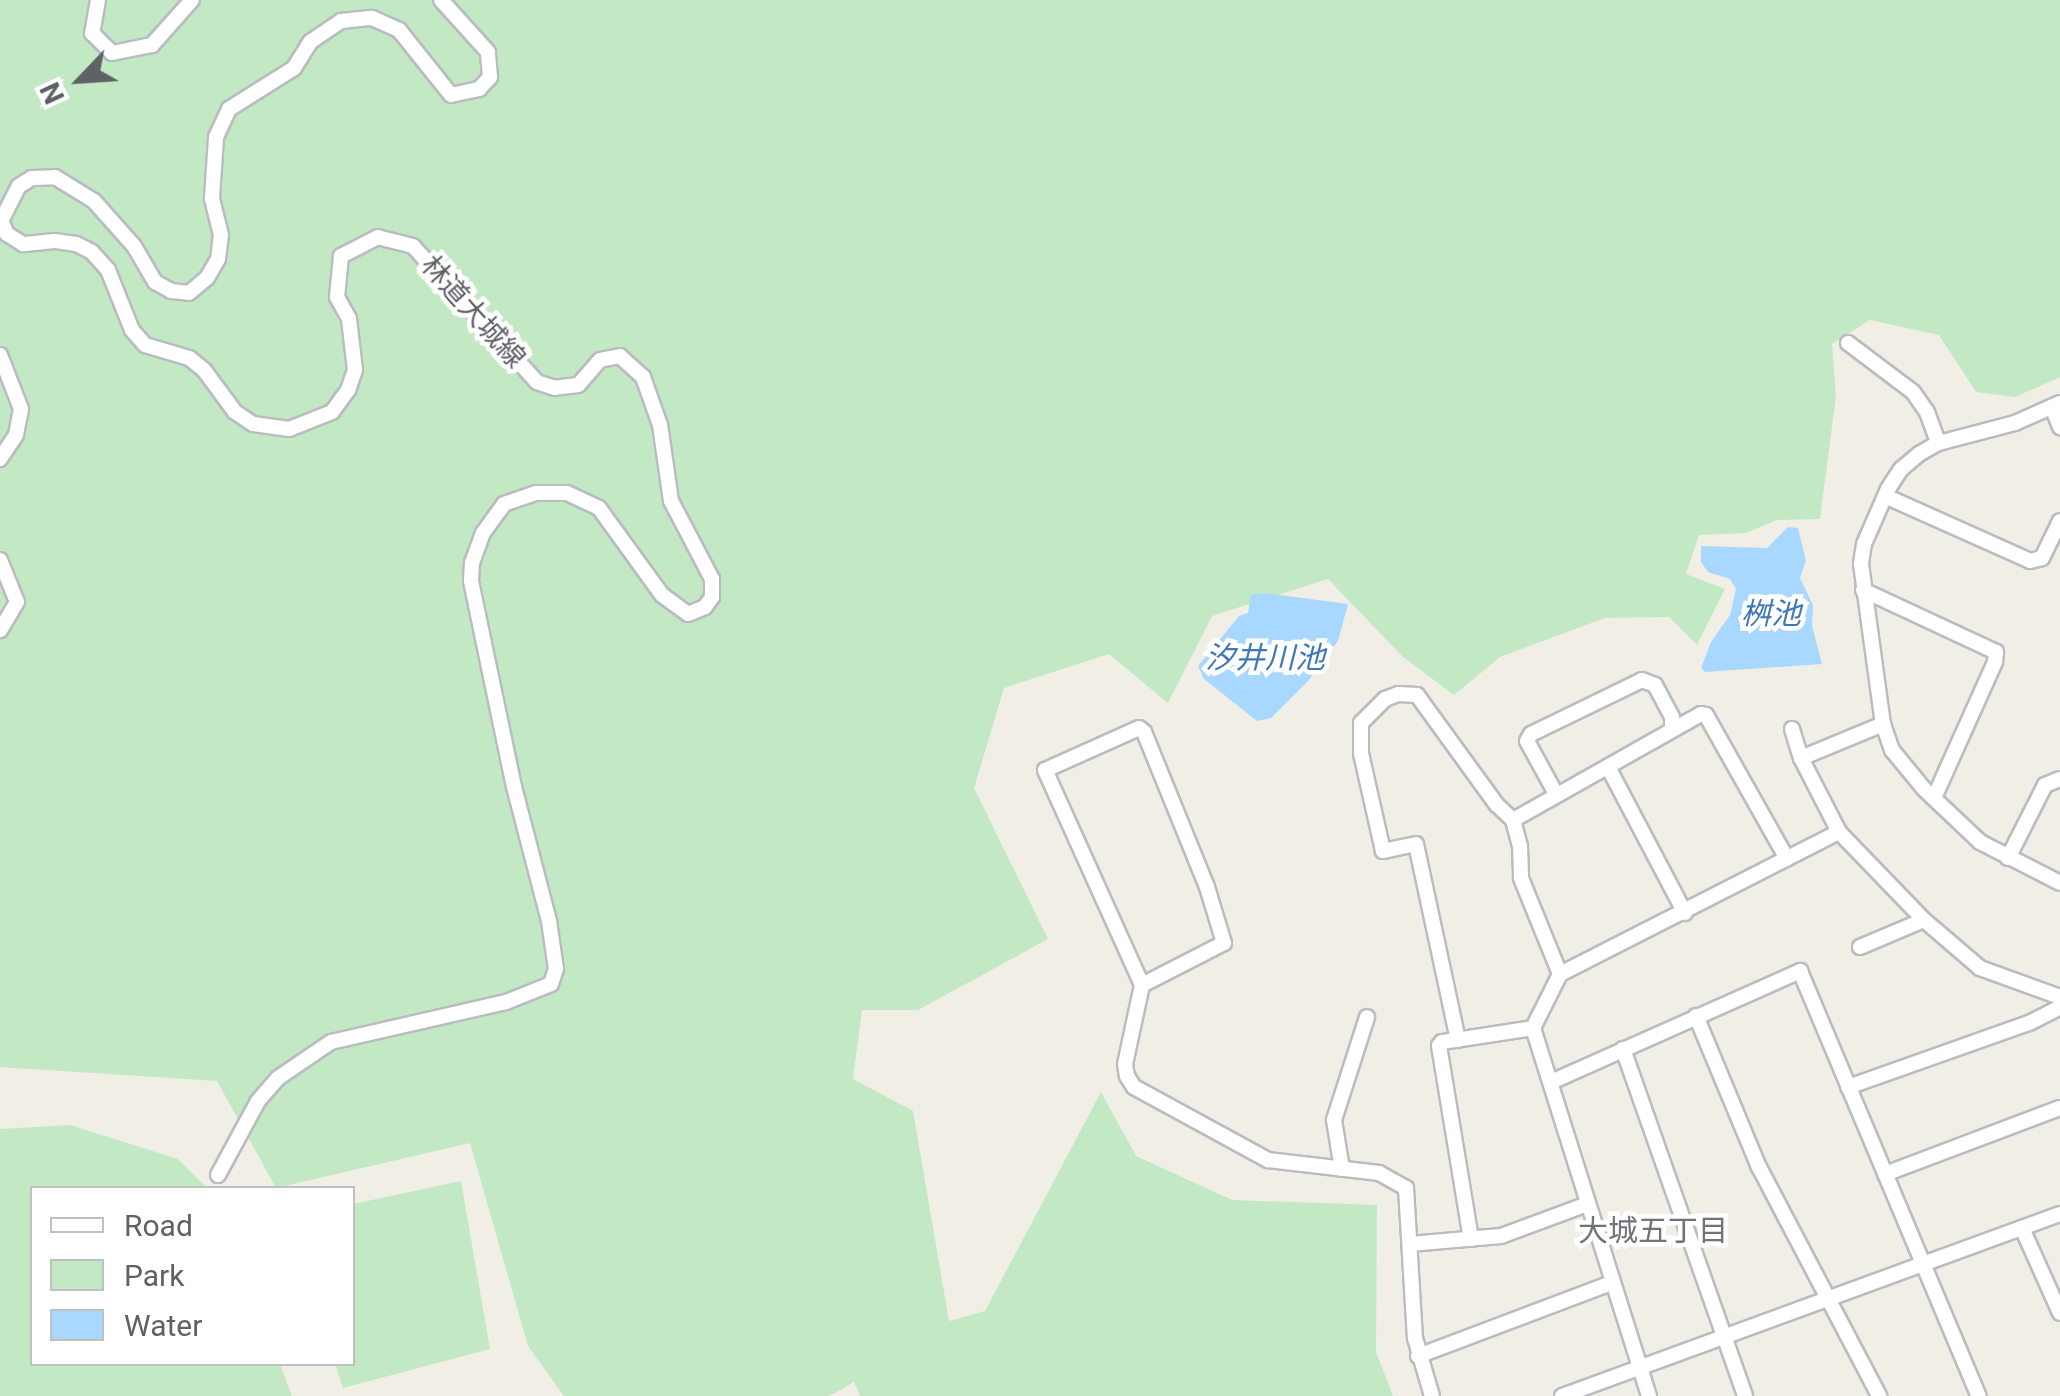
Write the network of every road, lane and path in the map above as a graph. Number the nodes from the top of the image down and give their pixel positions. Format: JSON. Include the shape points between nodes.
{"nodes":[{"id":1,"x":98,"y":0,"type":"edge"},
{"id":2,"x":192,"y":0,"type":"edge"},
{"id":3,"x":441,"y":0,"type":"edge"},
{"id":4,"x":3,"y":236,"type":"edge"},
{"id":5,"x":1848,"y":343,"type":"dead end"},
{"id":6,"x":0,"y":355,"type":"edge"},
{"id":7,"x":2056,"y":405,"type":"edge"},
{"id":8,"x":2060,"y":427,"type":"edge"},
{"id":9,"x":1938,"y":442,"type":"junction"},
{"id":10,"x":0,"y":459,"type":"edge"},
{"id":11,"x":1886,"y":496,"type":"junction"},
{"id":12,"x":2060,"y":520,"type":"edge"},
{"id":13,"x":0,"y":560,"type":"edge"},
{"id":14,"x":1863,"y":590,"type":"junction"},
{"id":15,"x":0,"y":630,"type":"edge"},
{"id":16,"x":1883,"y":724,"type":"junction"},
{"id":17,"x":1672,"y":729,"type":"junction"},
{"id":18,"x":1792,"y":729,"type":"dead end"},
{"id":19,"x":1801,"y":758,"type":"junction"},
{"id":20,"x":1608,"y":767,"type":"junction"},
{"id":21,"x":2060,"y":779,"type":"edge"},
{"id":22,"x":1556,"y":794,"type":"junction"},
{"id":23,"x":1934,"y":798,"type":"junction"},
{"id":24,"x":1512,"y":820,"type":"junction"},
{"id":25,"x":1839,"y":832,"type":"junction"},
{"id":26,"x":1787,"y":858,"type":"junction"},
{"id":27,"x":2008,"y":858,"type":"junction"},
{"id":28,"x":2060,"y":883,"type":"edge"},
{"id":29,"x":1685,"y":913,"type":"junction"},
{"id":30,"x":1924,"y":920,"type":"junction"},
{"id":31,"x":1860,"y":947,"type":"dead end"},
{"id":32,"x":1560,"y":974,"type":"junction"},
{"id":33,"x":1142,"y":985,"type":"junction"},
{"id":34,"x":2060,"y":997,"type":"edge"},
{"id":35,"x":2060,"y":1006,"type":"edge"},
{"id":36,"x":1368,"y":1016,"type":"dead end"},
{"id":37,"x":1696,"y":1016,"type":"junction"},
{"id":38,"x":1533,"y":1028,"type":"junction"},
{"id":39,"x":1458,"y":1040,"type":"junction"},
{"id":40,"x":1623,"y":1049,"type":"junction"},
{"id":41,"x":1550,"y":1082,"type":"junction"},
{"id":42,"x":1848,"y":1086,"type":"junction"},
{"id":43,"x":2060,"y":1108,"type":"edge"},
{"id":44,"x":1342,"y":1169,"type":"junction"},
{"id":45,"x":218,"y":1174,"type":"dead end"},
{"id":46,"x":1885,"y":1174,"type":"junction"},
{"id":47,"x":1585,"y":1205,"type":"junction"},
{"id":48,"x":2060,"y":1214,"type":"edge"},
{"id":49,"x":2022,"y":1228,"type":"junction"},
{"id":50,"x":1471,"y":1239,"type":"junction"},
{"id":51,"x":1410,"y":1244,"type":"junction"},
{"id":52,"x":1923,"y":1264,"type":"junction"},
{"id":53,"x":1611,"y":1284,"type":"junction"},
{"id":54,"x":1829,"y":1298,"type":"junction"},
{"id":55,"x":2060,"y":1313,"type":"edge"},
{"id":56,"x":1726,"y":1336,"type":"junction"},
{"id":57,"x":1418,"y":1356,"type":"junction"},
{"id":58,"x":1639,"y":1368,"type":"junction"},
{"id":59,"x":1432,"y":1396,"type":"edge"},
{"id":60,"x":1562,"y":1396,"type":"edge"},
{"id":61,"x":1649,"y":1396,"type":"edge"},
{"id":62,"x":1745,"y":1396,"type":"edge"},
{"id":63,"x":1878,"y":1396,"type":"edge"},
{"id":64,"x":1979,"y":1396,"type":"edge"}],
"edges":[{"from":1,"to":2,"type":"street","via":[[92,34],[112,53],[152,45]]},
{"from":3,"to":4,"type":"street","name":"林道大城線","via":[[488,52],[490,76],[479,89],[451,95],[399,30],[372,18],[340,21],[310,42],[294,68],[228,109],[215,152],[218,259],[189,293],[155,282],[134,246],[94,202],[55,177],[18,186],[0,222]]},
{"from":4,"to":45,"type":"street","name":"林道大城線","via":[[23,244],[65,242],[92,252],[146,345],[189,358],[253,424],[289,429],[332,412],[355,370],[350,319],[337,297],[341,256],[378,237],[412,246],[536,382],[578,385],[600,360],[620,356],[643,377],[660,425],[670,501],[712,579],[712,597],[688,614],[662,595],[599,508],[567,493],[536,493],[504,504],[482,533],[472,563],[479,626],[549,920],[556,970],[551,984],[506,1002],[331,1042],[268,1090]]},
{"from":5,"to":9,"type":"street","via":[[1912,392]]},
{"from":6,"to":10,"type":"street","via":[[21,410],[16,435]]},
{"from":7,"to":8,"type":"street"},
{"from":7,"to":9,"type":"street"},
{"from":9,"to":11,"type":"street","via":[[1900,469]]},
{"from":11,"to":12,"type":"street","via":[[2030,561],[2042,558]]},
{"from":11,"to":14,"type":"street","via":[[1864,544]]},
{"from":13,"to":15,"type":"street","via":[[17,602]]},
{"from":14,"to":16,"type":"street"},
{"from":14,"to":23,"type":"street","via":[[1996,652]]},
{"from":16,"to":19,"type":"street"},
{"from":16,"to":23,"type":"street","via":[[1901,764]]},
{"from":17,"to":20,"type":"street"},
{"from":17,"to":22,"type":"street","via":[[1655,684],[1642,680],[1530,734],[1527,740]]},
{"from":17,"to":26,"type":"street","via":[[1706,715]]},
{"from":18,"to":19,"type":"street"},
{"from":19,"to":25,"type":"street"},
{"from":20,"to":22,"type":"street"},
{"from":20,"to":29,"type":"street"},
{"from":21,"to":27,"type":"street","via":[[2045,785]]},
{"from":22,"to":24,"type":"street"},
{"from":23,"to":27,"type":"street","via":[[1980,842]]},
{"from":24,"to":32,"type":"street","via":[[1521,878]]},
{"from":24,"to":39,"type":"street","via":[[1417,695],[1385,699],[1361,723],[1383,851],[1416,844]]},
{"from":25,"to":26,"type":"street"},
{"from":25,"to":30,"type":"street"},
{"from":26,"to":29,"type":"street"},
{"from":27,"to":28,"type":"street"},
{"from":29,"to":32,"type":"street"},
{"from":30,"to":31,"type":"street"},
{"from":30,"to":34,"type":"street","via":[[1980,968]]},
{"from":32,"to":38,"type":"street"},
{"from":33,"to":33,"type":"street","via":[[1224,943],[1139,728],[1045,770]]},
{"from":33,"to":44,"type":"street","via":[[1125,1064],[1134,1088],[1268,1160]]},
{"from":35,"to":42,"type":"street"},
{"from":36,"to":44,"type":"street","via":[[1334,1120]]},
{"from":37,"to":40,"type":"street"},
{"from":37,"to":42,"type":"street","via":[[1800,971]]},
{"from":37,"to":54,"type":"street","via":[[1759,1167]]},
{"from":38,"to":39,"type":"street"},
{"from":38,"to":41,"type":"street"},
{"from":39,"to":50,"type":"street","via":[[1439,1046]]},
{"from":40,"to":41,"type":"street"},
{"from":40,"to":56,"type":"street"},
{"from":41,"to":47,"type":"street"},
{"from":42,"to":46,"type":"street"},
{"from":43,"to":46,"type":"street"},
{"from":44,"to":51,"type":"street","via":[[1379,1173],[1406,1188]]},
{"from":46,"to":52,"type":"street"},
{"from":47,"to":50,"type":"street","via":[[1501,1236]]},
{"from":47,"to":53,"type":"street"},
{"from":48,"to":49,"type":"street"},
{"from":49,"to":52,"type":"street"},
{"from":49,"to":55,"type":"street"},
{"from":50,"to":51,"type":"street"},
{"from":51,"to":57,"type":"street"},
{"from":52,"to":54,"type":"street"},
{"from":52,"to":64,"type":"street"},
{"from":53,"to":57,"type":"street"},
{"from":53,"to":58,"type":"street"},
{"from":54,"to":56,"type":"street"},
{"from":54,"to":63,"type":"street"},
{"from":56,"to":58,"type":"street"},
{"from":56,"to":62,"type":"street"},
{"from":57,"to":59,"type":"street"},
{"from":58,"to":60,"type":"street"},
{"from":58,"to":61,"type":"street"}]}
